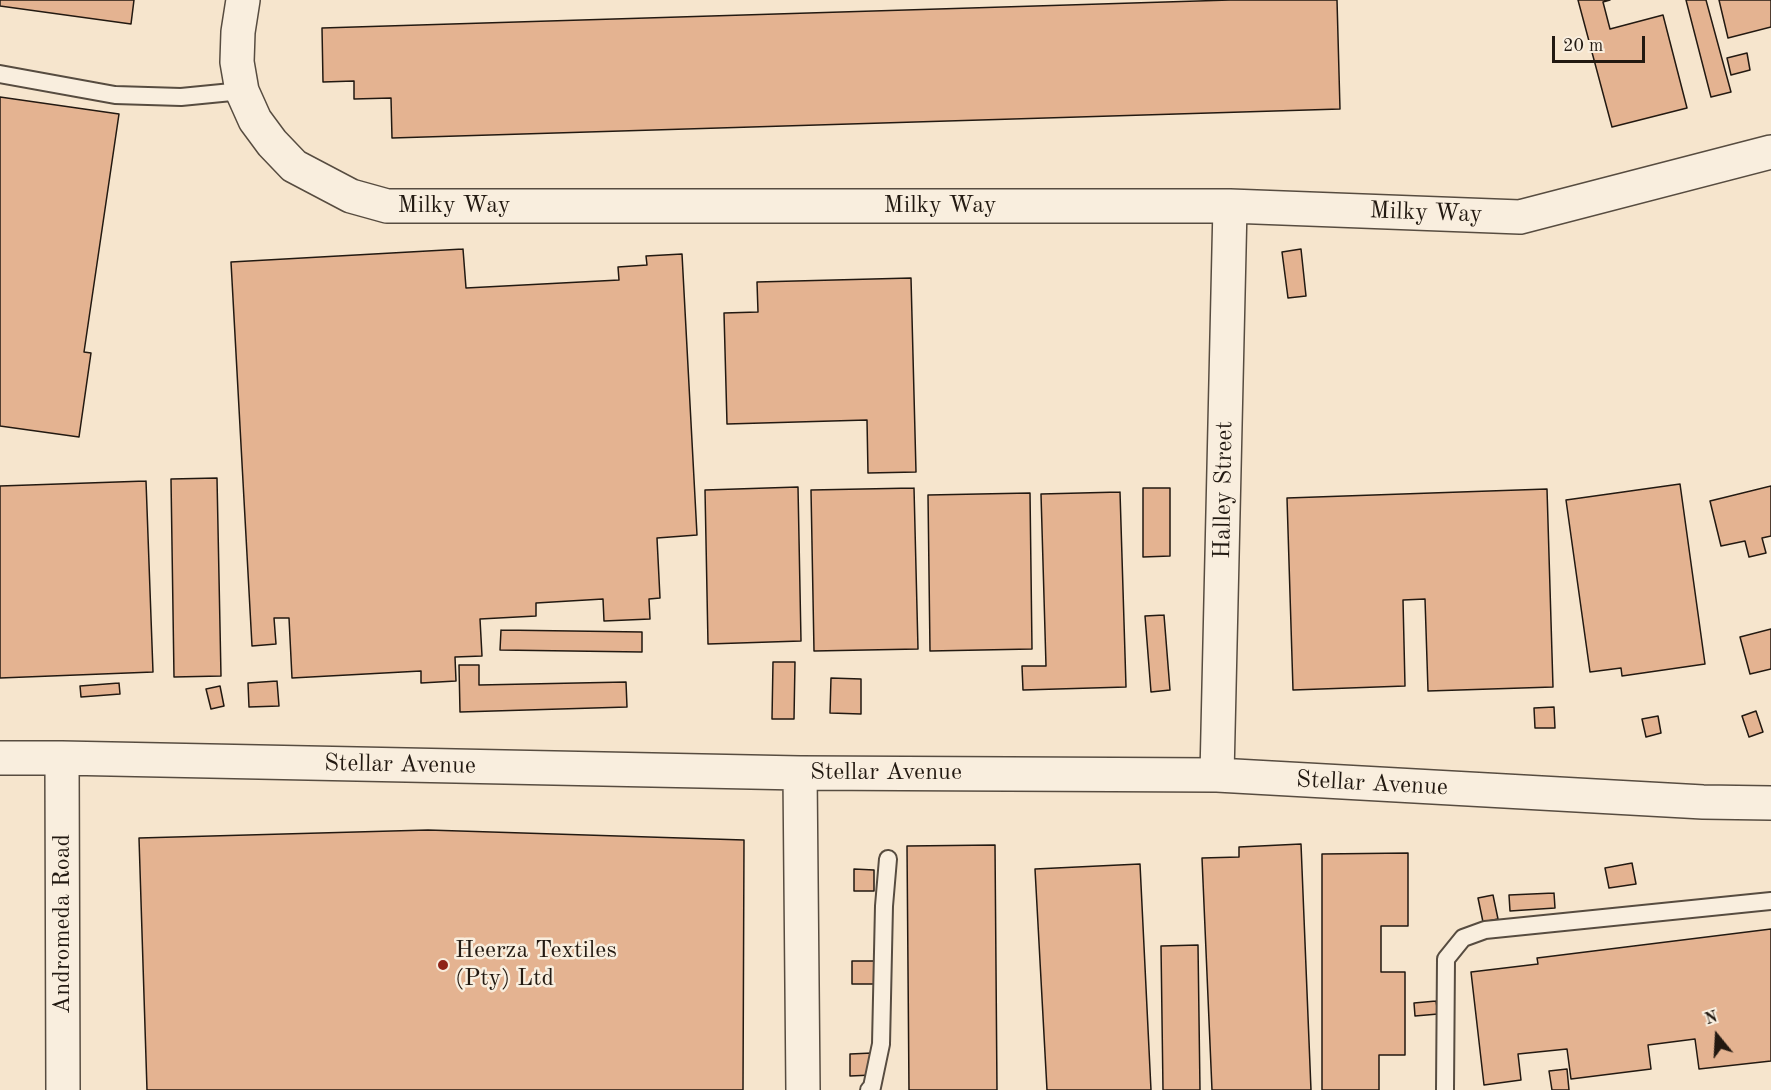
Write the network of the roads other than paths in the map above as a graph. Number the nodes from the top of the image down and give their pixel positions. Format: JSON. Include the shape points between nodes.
{"nodes":[{"id":1,"x":243,"y":0,"type":"edge"},
{"id":2,"x":0,"y":74,"type":"edge"},
{"id":3,"x":242,"y":91,"type":"junction"},
{"id":4,"x":1771,"y":152,"type":"edge"},
{"id":5,"x":1230,"y":206,"type":"junction"},
{"id":6,"x":0,"y":758,"type":"edge"},
{"id":7,"x":62,"y":758,"type":"junction"},
{"id":8,"x":800,"y":774,"type":"junction"},
{"id":9,"x":1217,"y":775,"type":"junction"},
{"id":10,"x":1771,"y":803,"type":"edge"},
{"id":11,"x":888,"y":859,"type":"dead end"},
{"id":12,"x":1771,"y":901,"type":"edge"},
{"id":13,"x":63,"y":1090,"type":"edge"},
{"id":14,"x":803,"y":1090,"type":"edge"},
{"id":15,"x":870,"y":1090,"type":"edge"},
{"id":16,"x":1445,"y":1090,"type":"edge"}],
"edges":[{"from":1,"to":3,"type":"street","name":"Milky Way","via":[[237,62]]},
{"from":2,"to":3,"type":"lane","via":[[115,95],[181,97]]},
{"from":3,"to":5,"type":"street","name":"Milky Way","via":[[261,128],[294,166],[351,196],[387,206]]},
{"from":4,"to":5,"type":"street","name":"Milky Way","via":[[1520,217]]},
{"from":5,"to":9,"type":"street","name":"Halley Street"},
{"from":6,"to":7,"type":"street","name":"Stellar Avenue"},
{"from":7,"to":8,"type":"street","name":"Stellar Avenue"},
{"from":7,"to":13,"type":"street","name":"Andromeda Road"},
{"from":8,"to":9,"type":"street","name":"Stellar Avenue"},
{"from":8,"to":14,"type":"street"},
{"from":9,"to":10,"type":"street","name":"Stellar Avenue"},
{"from":11,"to":15,"type":"lane","via":[[881,1044]]},
{"from":12,"to":16,"type":"lane","via":[[1485,930],[1463,938],[1446,959]]}]}
